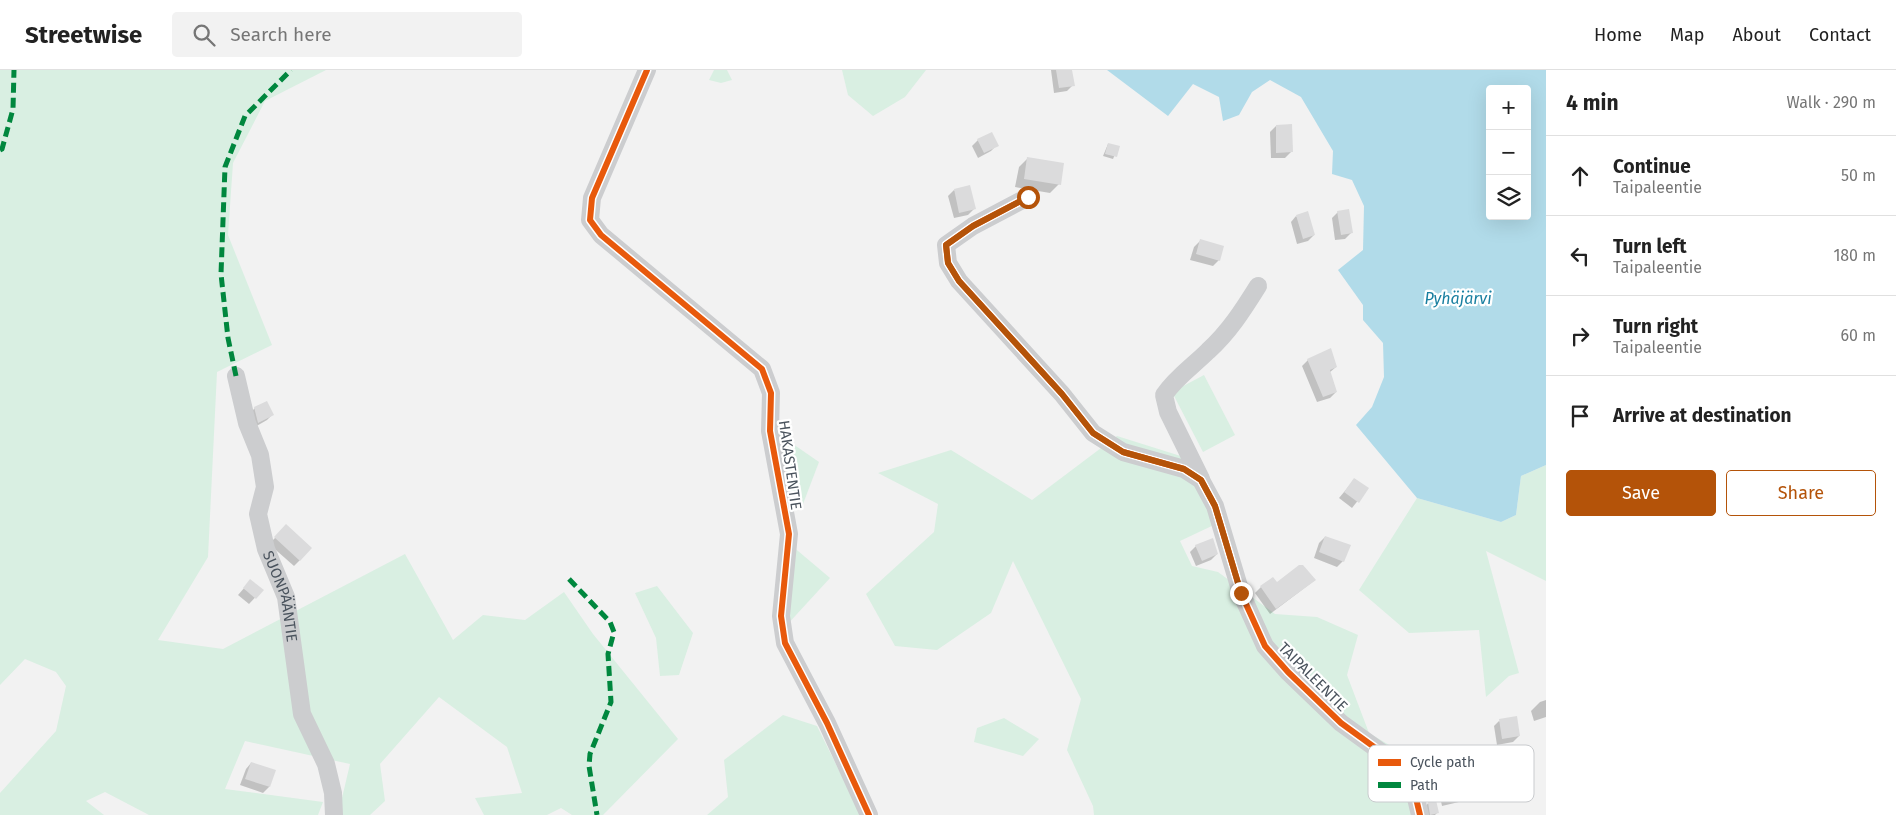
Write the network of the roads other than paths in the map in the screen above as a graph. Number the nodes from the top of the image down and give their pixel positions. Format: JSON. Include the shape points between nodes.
{"nodes":[{"id":1,"x":647,"y":70,"type":"edge"},
{"id":2,"x":1028,"y":197,"type":"dead end"},
{"id":3,"x":1258,"y":286,"type":"dead end"},
{"id":4,"x":236,"y":376,"type":"dead end"},
{"id":5,"x":1201,"y":480,"type":"junction"},
{"id":6,"x":1371,"y":745,"type":"edge"},
{"id":7,"x":1417,"y":802,"type":"edge"},
{"id":8,"x":334,"y":815,"type":"edge"},
{"id":9,"x":869,"y":815,"type":"edge"},
{"id":10,"x":1420,"y":815,"type":"edge"}],
"edges":[{"from":1,"to":9,"type":"street","name":"HAKASTENTIE","via":[[592,198],[590,220],[601,236],[762,369],[771,393],[770,431],[788,534],[781,616],[785,643],[827,722]]},
{"from":2,"to":5,"type":"street","via":[[973,226],[946,245],[948,263],[959,281],[1062,394],[1093,433],[1123,452],[1184,469]]},
{"from":3,"to":5,"type":"street","name":"TAIPALEENTIE","via":[[1239,318],[1209,351],[1172,382],[1164,395],[1168,412]]},
{"from":4,"to":8,"type":"street","name":"SUONPÄÄNTIE","via":[[247,423],[260,455],[265,487],[258,514],[266,549],[286,597],[302,714],[326,764],[333,792]]},
{"from":5,"to":6,"type":"street","name":"TAIPALEENTIE","via":[[1215,506],[1241,593],[1265,646],[1341,723]]},
{"from":7,"to":10,"type":"street","name":"TAIPALEENTIE"}]}
